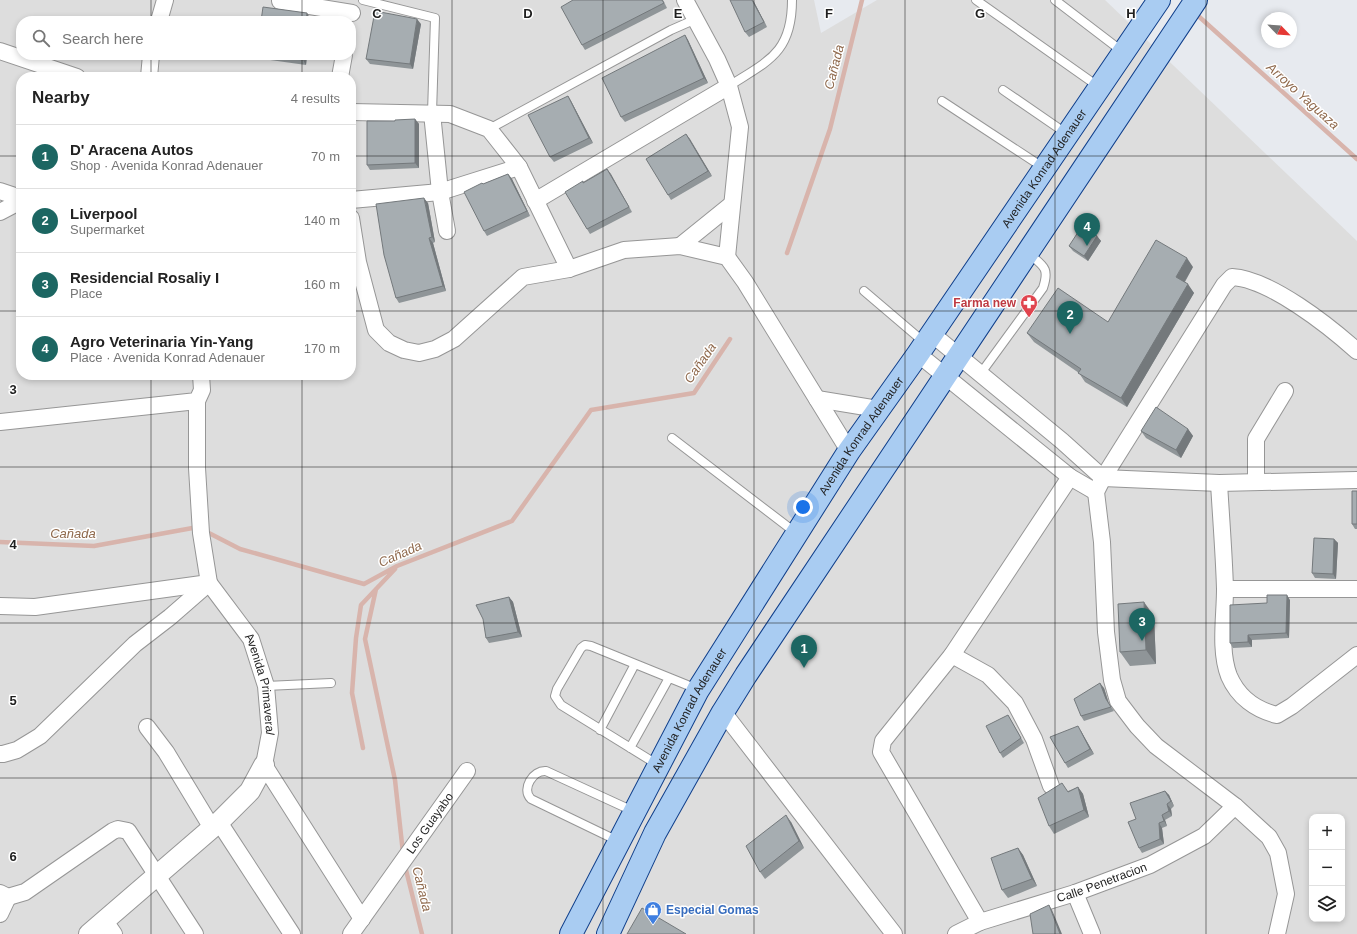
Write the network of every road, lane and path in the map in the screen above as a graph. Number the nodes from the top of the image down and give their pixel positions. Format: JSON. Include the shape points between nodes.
{"nodes":[{"id":1,"x":165,"y":0,"type":"edge"},
{"id":2,"x":363,"y":0,"type":"edge"},
{"id":3,"x":685,"y":0,"type":"edge"},
{"id":4,"x":792,"y":0,"type":"edge"},
{"id":5,"x":976,"y":0,"type":"edge"},
{"id":6,"x":1055,"y":0,"type":"edge"},
{"id":7,"x":1159,"y":0,"type":"edge"},
{"id":8,"x":1196,"y":0,"type":"edge"},
{"id":9,"x":280,"y":1,"type":"dead end"},
{"id":10,"x":352,"y":11,"type":"edge"},
{"id":11,"x":160,"y":16,"type":"edge"},
{"id":12,"x":696,"y":19,"type":"junction"},
{"id":13,"x":0,"y":51,"type":"edge"},
{"id":14,"x":1124,"y":52,"type":"junction"},
{"id":15,"x":16,"y":56,"type":"edge"},
{"id":16,"x":27,"y":60,"type":"edge"},
{"id":17,"x":150,"y":60,"type":"edge"},
{"id":18,"x":343,"y":60,"type":"edge"},
{"id":19,"x":62,"y":72,"type":"edge"},
{"id":20,"x":149,"y":72,"type":"edge"},
{"id":21,"x":341,"y":72,"type":"edge"},
{"id":22,"x":729,"y":86,"type":"junction"},
{"id":23,"x":1100,"y":87,"type":"junction"},
{"id":24,"x":1003,"y":90,"type":"dead end"},
{"id":25,"x":942,"y":101,"type":"dead end"},
{"id":26,"x":356,"y":112,"type":"edge"},
{"id":27,"x":432,"y":113,"type":"junction"},
{"id":28,"x":490,"y":128,"type":"junction"},
{"id":29,"x":1068,"y":134,"type":"junction"},
{"id":30,"x":519,"y":167,"type":"junction"},
{"id":31,"x":1045,"y":168,"type":"junction"},
{"id":32,"x":0,"y":191,"type":"edge"},
{"id":33,"x":440,"y":192,"type":"junction"},
{"id":34,"x":16,"y":198,"type":"edge"},
{"id":35,"x":356,"y":200,"type":"edge"},
{"id":36,"x":535,"y":201,"type":"junction"},
{"id":37,"x":16,"y":203,"type":"edge"},
{"id":38,"x":732,"y":204,"type":"junction"},
{"id":39,"x":0,"y":212,"type":"edge"},
{"id":40,"x":447,"y":231,"type":"dead end"},
{"id":41,"x":680,"y":246,"type":"junction"},
{"id":42,"x":1028,"y":253,"type":"junction"},
{"id":43,"x":356,"y":256,"type":"edge"},
{"id":44,"x":727,"y":257,"type":"junction"},
{"id":45,"x":569,"y":270,"type":"junction"},
{"id":46,"x":864,"y":291,"type":"dead end"},
{"id":47,"x":925,"y":344,"type":"junction"},
{"id":48,"x":1357,"y":350,"type":"edge"},
{"id":49,"x":960,"y":355,"type":"junction"},
{"id":50,"x":981,"y":373,"type":"junction"},
{"id":51,"x":946,"y":376,"type":"junction"},
{"id":52,"x":201,"y":380,"type":"edge"},
{"id":53,"x":1285,"y":391,"type":"dead end"},
{"id":54,"x":817,"y":398,"type":"junction"},
{"id":55,"x":196,"y":401,"type":"junction"},
{"id":56,"x":878,"y":408,"type":"junction"},
{"id":57,"x":0,"y":422,"type":"edge"},
{"id":58,"x":672,"y":438,"type":"dead end"},
{"id":59,"x":849,"y":451,"type":"junction"},
{"id":60,"x":1070,"y":477,"type":"junction"},
{"id":61,"x":1357,"y":480,"type":"edge"},
{"id":62,"x":1256,"y":482,"type":"junction"},
{"id":63,"x":1218,"y":483,"type":"junction"},
{"id":64,"x":1099,"y":485,"type":"junction"},
{"id":65,"x":796,"y":534,"type":"junction"},
{"id":66,"x":209,"y":583,"type":"junction"},
{"id":67,"x":1225,"y":589,"type":"junction"},
{"id":68,"x":1357,"y":589,"type":"edge"},
{"id":69,"x":0,"y":606,"type":"edge"},
{"id":70,"x":952,"y":655,"type":"junction"},
{"id":71,"x":1357,"y":655,"type":"edge"},
{"id":72,"x":635,"y":664,"type":"junction"},
{"id":73,"x":669,"y":678,"type":"junction"},
{"id":74,"x":331,"y":683,"type":"dead end"},
{"id":75,"x":266,"y":686,"type":"junction"},
{"id":76,"x":698,"y":690,"type":"junction"},
{"id":77,"x":723,"y":712,"type":"junction"},
{"id":78,"x":146,"y":727,"type":"dead end"},
{"id":79,"x":600,"y":730,"type":"junction"},
{"id":80,"x":630,"y":748,"type":"junction"},
{"id":81,"x":0,"y":754,"type":"edge"},
{"id":82,"x":264,"y":765,"type":"junction"},
{"id":83,"x":658,"y":766,"type":"junction"},
{"id":84,"x":467,"y":771,"type":"dead end"},
{"id":85,"x":1051,"y":786,"type":"dead end"},
{"id":86,"x":1234,"y":806,"type":"junction"},
{"id":87,"x":634,"y":811,"type":"junction"},
{"id":88,"x":216,"y":825,"type":"junction"},
{"id":89,"x":618,"y":841,"type":"junction"},
{"id":90,"x":157,"y":877,"type":"junction"},
{"id":91,"x":1075,"y":893,"type":"junction"},
{"id":92,"x":4,"y":895,"type":"edge"},
{"id":93,"x":0,"y":914,"type":"edge"},
{"id":94,"x":362,"y":919,"type":"junction"},
{"id":95,"x":980,"y":922,"type":"junction"},
{"id":96,"x":109,"y":928,"type":"edge"},
{"id":97,"x":89,"y":934,"type":"edge"},
{"id":98,"x":195,"y":934,"type":"edge"},
{"id":99,"x":292,"y":934,"type":"edge"},
{"id":100,"x":351,"y":934,"type":"edge"},
{"id":101,"x":571,"y":934,"type":"edge"},
{"id":102,"x":608,"y":934,"type":"edge"},
{"id":103,"x":894,"y":934,"type":"edge"},
{"id":104,"x":956,"y":934,"type":"edge"},
{"id":105,"x":1092,"y":934,"type":"edge"},
{"id":106,"x":1278,"y":934,"type":"edge"}],
"edges":[{"from":1,"to":11,"type":"street"},
{"from":2,"to":27,"type":"lane","via":[[435,18]]},
{"from":3,"to":12,"type":"street"},
{"from":4,"to":22,"type":"lane","via":[[792,14],[786,37],[774,56]]},
{"from":5,"to":23,"type":"lane"},
{"from":6,"to":14,"type":"lane"},
{"from":7,"to":14,"type":"main road","name":"Avenida Konrad Adenauer"},
{"from":8,"to":42,"type":"main road"},
{"from":9,"to":10,"type":"street"},
{"from":12,"to":22,"type":"street"},
{"from":12,"to":28,"type":"lane"},
{"from":13,"to":15,"type":"street"},
{"from":14,"to":23,"type":"main road","name":"Avenida Konrad Adenauer"},
{"from":16,"to":19,"type":"street"},
{"from":17,"to":20,"type":"street"},
{"from":18,"to":21,"type":"street"},
{"from":22,"to":36,"type":"street"},
{"from":22,"to":38,"type":"street","via":[[740,127]]},
{"from":23,"to":29,"type":"main road","name":"Avenida Konrad Adenauer"},
{"from":24,"to":29,"type":"lane"},
{"from":25,"to":31,"type":"lane"},
{"from":26,"to":27,"type":"street"},
{"from":27,"to":28,"type":"street","via":[[450,114]]},
{"from":27,"to":33,"type":"street"},
{"from":28,"to":30,"type":"street"},
{"from":29,"to":31,"type":"main road","name":"Avenida Konrad Adenauer"},
{"from":30,"to":33,"type":"street"},
{"from":30,"to":36,"type":"street"},
{"from":31,"to":47,"type":"main road","name":"Avenida Konrad Adenauer"},
{"from":32,"to":34,"type":"street"},
{"from":33,"to":35,"type":"street"},
{"from":33,"to":40,"type":"street"},
{"from":36,"to":45,"type":"street"},
{"from":37,"to":39,"type":"street"},
{"from":38,"to":41,"type":"street"},
{"from":38,"to":44,"type":"street"},
{"from":41,"to":44,"type":"street"},
{"from":41,"to":45,"type":"street","via":[[624,250]]},
{"from":42,"to":49,"type":"main road"},
{"from":42,"to":50,"type":"lane","via":[[1044,267],[1047,276],[1043,288]]},
{"from":43,"to":45,"type":"street","via":[[376,330],[389,343],[404,350],[420,353],[435,349],[454,339],[522,277]]},
{"from":44,"to":54,"type":"street"},
{"from":46,"to":47,"type":"lane"},
{"from":47,"to":49,"type":"street"},
{"from":47,"to":51,"type":"street"},
{"from":47,"to":56,"type":"main road","name":"Avenida Konrad Adenauer"},
{"from":48,"to":64,"type":"street","via":[[1289,299],[1243,277],[1232,277],[1224,285]]},
{"from":49,"to":50,"type":"street"},
{"from":49,"to":51,"type":"main road"},
{"from":50,"to":64,"type":"street","via":[[1062,441]]},
{"from":51,"to":60,"type":"street"},
{"from":51,"to":77,"type":"main road"},
{"from":52,"to":55,"type":"street","via":[[202,390]]},
{"from":53,"to":62,"type":"street","via":[[1256,439]]},
{"from":54,"to":56,"type":"street"},
{"from":54,"to":59,"type":"street"},
{"from":55,"to":57,"type":"street"},
{"from":55,"to":66,"type":"street","via":[[199,514]]},
{"from":56,"to":59,"type":"main road","name":"Avenida Konrad Adenauer"},
{"from":58,"to":65,"type":"lane"},
{"from":59,"to":65,"type":"main road","name":"Avenida Konrad Adenauer"},
{"from":60,"to":64,"type":"street"},
{"from":60,"to":70,"type":"street"},
{"from":61,"to":62,"type":"street"},
{"from":62,"to":63,"type":"street"},
{"from":63,"to":64,"type":"street"},
{"from":63,"to":67,"type":"street"},
{"from":64,"to":86,"type":"street","via":[[1106,632],[1112,680],[1118,701],[1156,746]]},
{"from":65,"to":76,"type":"main road","name":"Avenida Konrad Adenauer"},
{"from":66,"to":69,"type":"street","via":[[35,607]]},
{"from":66,"to":75,"type":"street","name":"Avenida Primaveral","via":[[250,639]]},
{"from":66,"to":81,"type":"street","via":[[135,644],[40,736],[17,750]]},
{"from":67,"to":68,"type":"street"},
{"from":67,"to":71,"type":"street","via":[[1225,661],[1230,677],[1238,691],[1252,705],[1264,712],[1277,715],[1292,706]]},
{"from":70,"to":85,"type":"street","via":[[988,675],[1015,703],[1034,739]]},
{"from":70,"to":95,"type":"street","via":[[883,741],[881,752]]},
{"from":72,"to":73,"type":"lane"},
{"from":72,"to":79,"type":"lane"},
{"from":72,"to":79,"type":"lane","via":[[585,645],[557,690],[555,696],[561,705]]},
{"from":73,"to":76,"type":"lane"},
{"from":73,"to":80,"type":"lane"},
{"from":74,"to":75,"type":"lane"},
{"from":75,"to":82,"type":"street","name":"Avenida Primaveral","via":[[270,733]]},
{"from":76,"to":83,"type":"main road","name":"Avenida Konrad Adenauer"},
{"from":77,"to":102,"type":"main road","via":[[655,833]]},
{"from":77,"to":103,"type":"street"},
{"from":78,"to":88,"type":"street"},
{"from":79,"to":80,"type":"lane"},
{"from":80,"to":83,"type":"lane"},
{"from":82,"to":88,"type":"street","name":"Avenida Primaveral","via":[[250,791]]},
{"from":82,"to":94,"type":"street"},
{"from":83,"to":87,"type":"main road","name":"Avenida Konrad Adenauer"},
{"from":84,"to":94,"type":"street","name":"Los Guayabo"},
{"from":86,"to":91,"type":"street","name":"Calle Penetracion","via":[[1204,836],[1150,865]]},
{"from":86,"to":106,"type":"street","via":[[1270,837],[1278,853],[1286,894]]},
{"from":87,"to":89,"type":"main road","name":"Avenida Konrad Adenauer"},
{"from":87,"to":89,"type":"lane","via":[[546,771],[534,774],[526,789],[531,799]]},
{"from":88,"to":90,"type":"street","name":"Avenida Primaveral"},
{"from":88,"to":99,"type":"street"},
{"from":89,"to":101,"type":"main road","name":"Avenida Konrad Adenauer"},
{"from":90,"to":92,"type":"street","via":[[128,831],[118,829],[25,892]]},
{"from":90,"to":96,"type":"street","name":"Avenida Primaveral"},
{"from":90,"to":98,"type":"street"},
{"from":91,"to":95,"type":"street","name":"Calle Penetracion"},
{"from":91,"to":105,"type":"street"},
{"from":92,"to":93,"type":"street"},
{"from":94,"to":100,"type":"street","name":"Los Guayabo"},
{"from":95,"to":104,"type":"street","name":"Calle Penetracion"},
{"from":96,"to":97,"type":"street","name":"Avenida Primaveral"}]}
